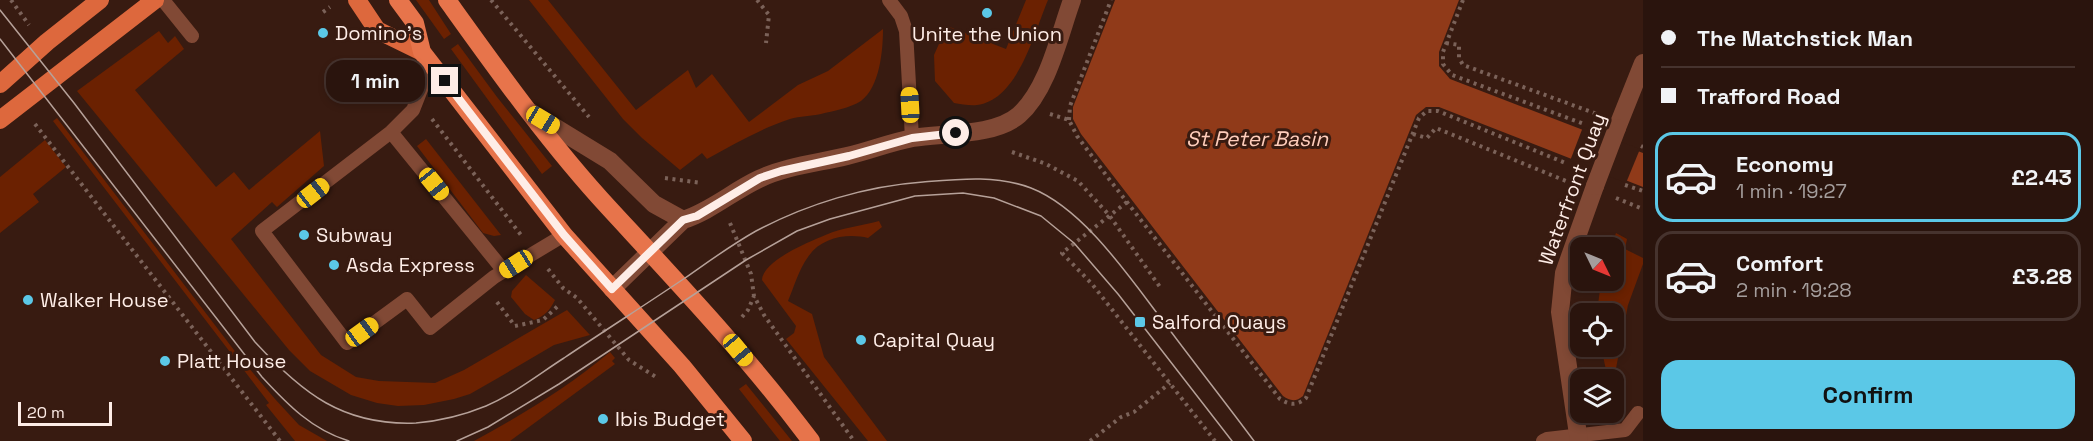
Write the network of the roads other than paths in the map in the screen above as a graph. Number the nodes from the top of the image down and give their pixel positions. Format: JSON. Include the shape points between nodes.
{"nodes":[{"id":1,"x":100,"y":0,"type":"edge"},
{"id":2,"x":154,"y":0,"type":"edge"},
{"id":3,"x":163,"y":0,"type":"edge"},
{"id":4,"x":357,"y":0,"type":"edge"},
{"id":5,"x":398,"y":0,"type":"edge"},
{"id":6,"x":447,"y":0,"type":"edge"},
{"id":7,"x":889,"y":0,"type":"edge"},
{"id":8,"x":1072,"y":0,"type":"edge"},
{"id":9,"x":192,"y":36,"type":"dead end"},
{"id":10,"x":427,"y":58,"type":"junction"},
{"id":11,"x":1643,"y":63,"type":"edge"},
{"id":12,"x":0,"y":84,"type":"edge"},
{"id":13,"x":526,"y":110,"type":"junction"},
{"id":14,"x":0,"y":120,"type":"edge"},
{"id":15,"x":391,"y":132,"type":"junction"},
{"id":16,"x":912,"y":138,"type":"junction"},
{"id":17,"x":683,"y":220,"type":"junction"},
{"id":18,"x":564,"y":235,"type":"junction"},
{"id":19,"x":651,"y":252,"type":"junction"},
{"id":20,"x":504,"y":271,"type":"junction"},
{"id":21,"x":612,"y":289,"type":"junction"},
{"id":22,"x":1638,"y":413,"type":"dead end"},
{"id":23,"x":1578,"y":438,"type":"edge"},
{"id":24,"x":743,"y":441,"type":"edge"},
{"id":25,"x":811,"y":441,"type":"edge"},
{"id":26,"x":1543,"y":441,"type":"edge"}],
"edges":[{"from":1,"to":12,"type":"main road"},
{"from":2,"to":14,"type":"main road"},
{"from":3,"to":9,"type":"lane"},
{"from":4,"to":10,"type":"main road","via":[[377,30]]},
{"from":5,"to":10,"type":"highway","via":[[415,24]]},
{"from":6,"to":13,"type":"highway"},
{"from":7,"to":16,"type":"lane","via":[[906,31]]},
{"from":8,"to":16,"type":"street","via":[[1045,76],[1030,104],[1017,117],[1000,127]]},
{"from":10,"to":15,"type":"lane","via":[[413,110]]},
{"from":10,"to":18,"type":"highway"},
{"from":11,"to":23,"type":"street","name":"Waterfront Quay","bridge":true,"via":[[1564,273],[1560,312]]},
{"from":13,"to":17,"type":"street","via":[[610,161],[654,204]]},
{"from":13,"to":19,"type":"highway"},
{"from":15,"to":20,"type":"lane"},
{"from":15,"to":20,"type":"lane","via":[[262,231],[347,343],[407,299],[430,328]]},
{"from":16,"to":17,"type":"street","via":[[760,178],[697,216]]},
{"from":17,"to":19,"type":"street"},
{"from":18,"to":20,"type":"lane"},
{"from":18,"to":21,"type":"highway"},
{"from":19,"to":21,"type":"street"},
{"from":19,"to":25,"type":"highway","via":[[725,333]]},
{"from":21,"to":24,"type":"highway"},
{"from":22,"to":23,"type":"lane","via":[[1625,430]]},
{"from":23,"to":26,"type":"lane"}]}
